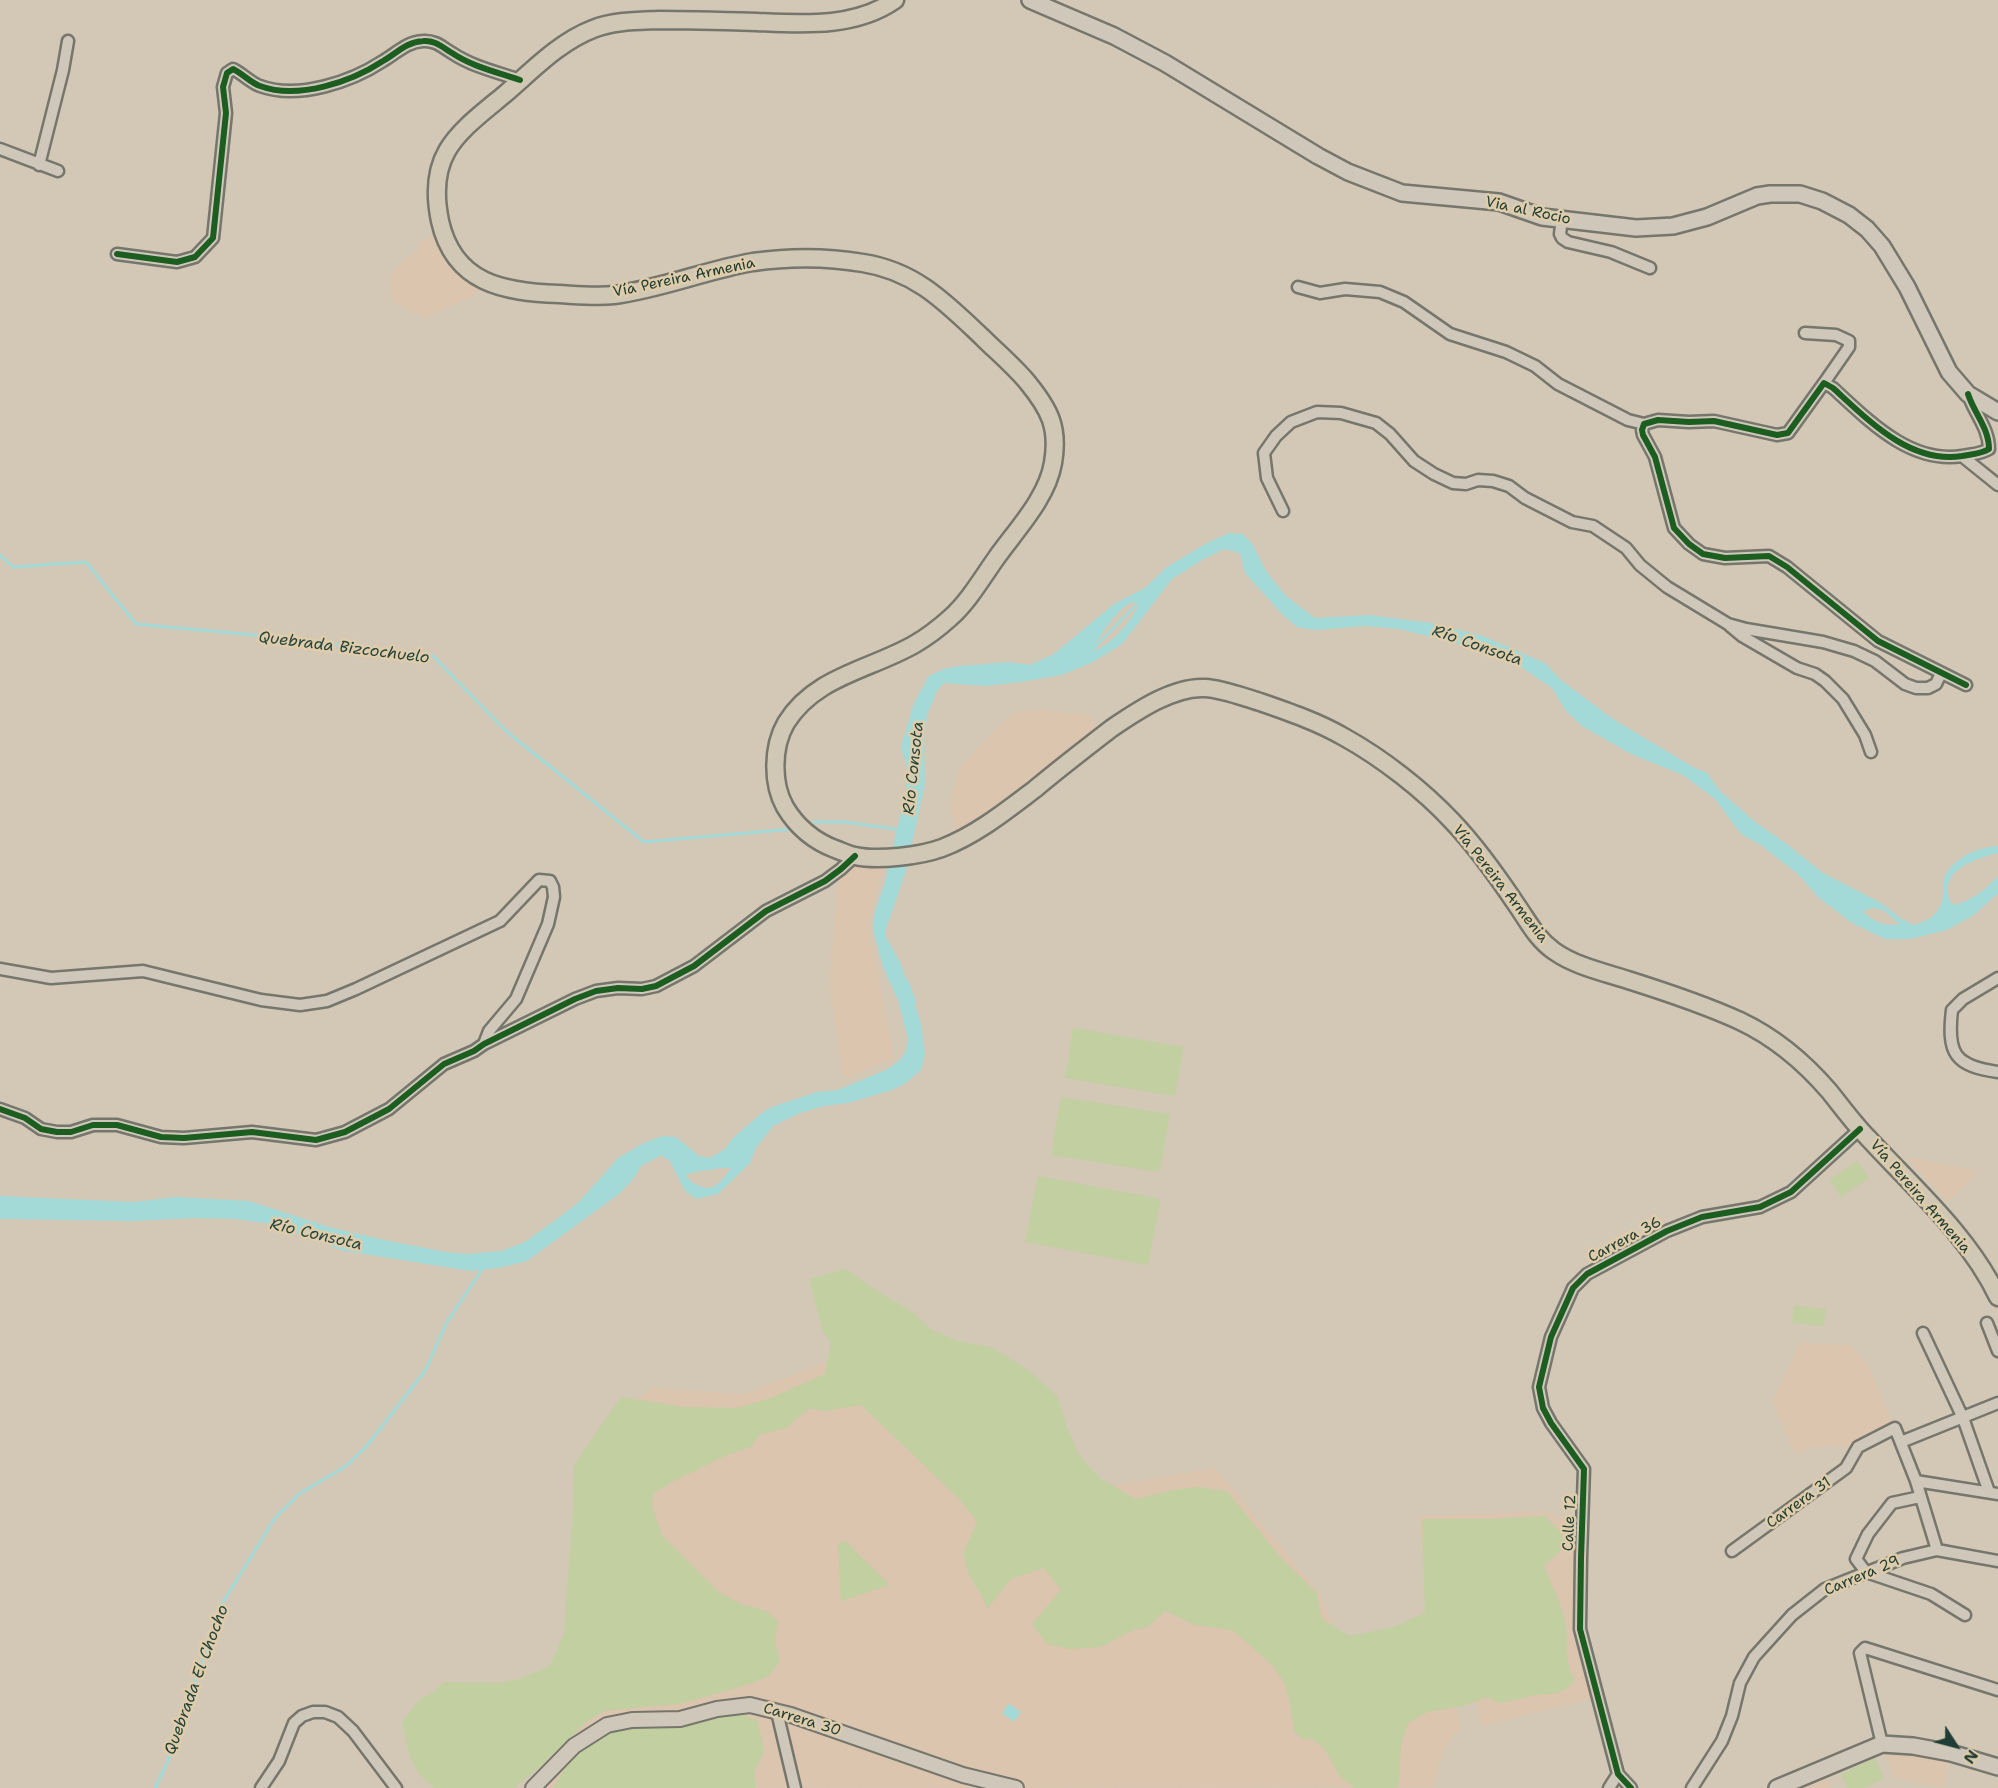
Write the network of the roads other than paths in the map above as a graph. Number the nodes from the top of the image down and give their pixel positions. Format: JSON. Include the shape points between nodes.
{"nodes":[{"id":1,"x":895,"y":0,"type":"edge"},
{"id":2,"x":1030,"y":0,"type":"edge"},
{"id":3,"x":68,"y":41,"type":"dead end"},
{"id":4,"x":520,"y":80,"type":"junction"},
{"id":5,"x":0,"y":148,"type":"edge"},
{"id":6,"x":39,"y":165,"type":"junction"},
{"id":7,"x":58,"y":171,"type":"dead end"},
{"id":8,"x":1562,"y":219,"type":"junction"},
{"id":9,"x":117,"y":254,"type":"dead end"},
{"id":10,"x":1650,"y":268,"type":"dead end"},
{"id":11,"x":1298,"y":287,"type":"dead end"},
{"id":12,"x":1805,"y":333,"type":"dead end"},
{"id":13,"x":1824,"y":383,"type":"junction"},
{"id":14,"x":1968,"y":394,"type":"junction"},
{"id":15,"x":1998,"y":412,"type":"edge"},
{"id":16,"x":1644,"y":424,"type":"junction"},
{"id":17,"x":1962,"y":456,"type":"junction"},
{"id":18,"x":1998,"y":485,"type":"edge"},
{"id":19,"x":1283,"y":511,"type":"dead end"},
{"id":20,"x":1728,"y":624,"type":"junction"},
{"id":21,"x":1941,"y":674,"type":"junction"},
{"id":22,"x":1966,"y":685,"type":"dead end"},
{"id":23,"x":1871,"y":752,"type":"dead end"},
{"id":24,"x":855,"y":856,"type":"junction"},
{"id":25,"x":0,"y":969,"type":"edge"},
{"id":26,"x":1998,"y":978,"type":"edge"},
{"id":27,"x":484,"y":1044,"type":"junction"},
{"id":28,"x":1998,"y":1072,"type":"edge"},
{"id":29,"x":0,"y":1109,"type":"edge"},
{"id":30,"x":1860,"y":1129,"type":"junction"},
{"id":31,"x":1587,"y":1274,"type":"joint"},
{"id":32,"x":1998,"y":1297,"type":"edge"},
{"id":33,"x":1987,"y":1323,"type":"dead end"},
{"id":34,"x":1923,"y":1333,"type":"dead end"},
{"id":35,"x":1998,"y":1351,"type":"edge"},
{"id":36,"x":1998,"y":1404,"type":"edge"},
{"id":37,"x":1963,"y":1418,"type":"junction"},
{"id":38,"x":1901,"y":1442,"type":"junction"},
{"id":39,"x":1916,"y":1481,"type":"junction"},
{"id":40,"x":1994,"y":1493,"type":"edge"},
{"id":41,"x":1920,"y":1497,"type":"junction"},
{"id":42,"x":1937,"y":1550,"type":"junction"},
{"id":43,"x":1732,"y":1551,"type":"dead end"},
{"id":44,"x":1998,"y":1561,"type":"edge"},
{"id":45,"x":1866,"y":1572,"type":"junction"},
{"id":46,"x":1965,"y":1615,"type":"dead end"},
{"id":47,"x":1998,"y":1690,"type":"edge"},
{"id":48,"x":777,"y":1712,"type":"junction"},
{"id":49,"x":1882,"y":1744,"type":"junction"},
{"id":50,"x":1998,"y":1767,"type":"edge"},
{"id":51,"x":1617,"y":1774,"type":"junction"},
{"id":52,"x":261,"y":1788,"type":"edge"},
{"id":53,"x":396,"y":1788,"type":"edge"},
{"id":54,"x":533,"y":1788,"type":"edge"},
{"id":55,"x":795,"y":1788,"type":"edge"},
{"id":56,"x":1016,"y":1788,"type":"edge"},
{"id":57,"x":1609,"y":1788,"type":"edge"},
{"id":58,"x":1631,"y":1788,"type":"edge"},
{"id":59,"x":1692,"y":1788,"type":"edge"},
{"id":60,"x":1777,"y":1788,"type":"edge"}],
"edges":[{"from":1,"to":4,"type":"main road","name":"Vía Pereira Armenia","via":[[879,11],[822,23],[681,20],[609,24],[575,37]]},
{"from":2,"to":8,"type":"main road","name":"Via al Rocio","via":[[1165,63],[1348,172],[1402,193],[1499,202],[1542,217]]},
{"from":3,"to":6,"type":"street"},
{"from":4,"to":9,"type":"street","via":[[468,63],[432,41],[411,42],[356,77],[288,92],[258,86],[234,69],[228,73],[223,87],[226,113],[213,238],[195,257],[177,262]]},
{"from":4,"to":24,"type":"main road","name":"Vía Pereira Armenia","via":[[461,132],[438,168],[444,237],[455,256],[476,275],[495,286],[524,292],[601,296],[762,261],[866,263],[894,271],[930,290],[1020,373],[1049,411],[1055,444],[1050,476],[1040,497],[970,595],[950,618],[916,644],[829,682],[800,705],[780,734],[776,780],[790,815],[804,832],[824,845]]},
{"from":5,"to":6,"type":"street"},
{"from":6,"to":7,"type":"street"},
{"from":8,"to":10,"type":"street","via":[[1560,234],[1568,242],[1611,252]]},
{"from":8,"to":14,"type":"main road","name":"Via al Rocio","via":[[1636,228],[1673,226],[1707,217],[1756,196],[1800,194],[1822,201],[1849,215],[1882,246],[1949,372]]},
{"from":11,"to":16,"type":"street","via":[[1320,293],[1345,289],[1380,292],[1404,302],[1450,334],[1506,352],[1535,366],[1558,384],[1628,420]]},
{"from":12,"to":13,"type":"street","via":[[1836,335],[1850,341]]},
{"from":13,"to":16,"type":"street","via":[[1788,433],[1776,435],[1714,421],[1658,420]]},
{"from":13,"to":17,"type":"street","via":[[1890,436],[1921,453],[1946,458]]},
{"from":14,"to":15,"type":"main road","name":"Via al Rocio"},
{"from":14,"to":17,"type":"street","via":[[1989,436],[1989,449]]},
{"from":16,"to":21,"type":"street","via":[[1643,435],[1655,457],[1674,528],[1689,544],[1703,554],[1725,558],[1769,556],[1878,641]]},
{"from":17,"to":18,"type":"street"},
{"from":19,"to":20,"type":"street","via":[[1267,478],[1264,453],[1291,422],[1317,412],[1341,413],[1376,423],[1414,461],[1453,483],[1493,481],[1572,522],[1593,526],[1626,548],[1667,587]]},
{"from":20,"to":21,"type":"street","via":[[1854,651],[1916,688],[1936,684]]},
{"from":20,"to":23,"type":"street","via":[[1742,636],[1825,681],[1843,699]]},
{"from":21,"to":22,"type":"street"},
{"from":24,"to":27,"type":"street","via":[[825,881],[766,911],[694,966],[656,986],[596,991]]},
{"from":24,"to":30,"type":"main road","name":"Vía Pereira Armenia","via":[[916,854],[944,847],[992,821],[1112,728],[1160,699],[1205,688],[1241,696],[1344,737],[1402,777],[1452,820],[1482,856],[1533,932],[1556,952],[1705,1006],[1768,1035],[1828,1089]]},
{"from":25,"to":27,"type":"street","via":[[51,978],[143,971],[261,1000],[318,1003],[500,921],[539,880],[550,881],[554,897],[548,924],[516,999],[489,1031]]},
{"from":26,"to":28,"type":"street","via":[[1952,1010],[1950,1042],[1959,1060],[1975,1069]]},
{"from":27,"to":29,"type":"street","via":[[444,1064],[388,1109],[345,1132],[316,1140],[252,1132],[161,1137],[117,1125],[57,1132],[41,1129]]},
{"from":30,"to":31,"type":"street","name":"Carrera 36","via":[[1791,1192],[1760,1207],[1702,1217],[1667,1231]]},
{"from":30,"to":32,"type":"main road","name":"Vía Pereira Armenia","via":[[1955,1233]]},
{"from":31,"to":51,"type":"street","name":"Calle 12","via":[[1564,1304],[1539,1387],[1551,1423],[1584,1469],[1581,1629]]},
{"from":33,"to":35,"type":"street"},
{"from":34,"to":37,"type":"street"},
{"from":36,"to":37,"type":"street"},
{"from":37,"to":38,"type":"street"},
{"from":37,"to":40,"type":"street"},
{"from":38,"to":39,"type":"street"},
{"from":38,"to":43,"type":"street","name":"Carrera 31","via":[[1895,1428],[1858,1447],[1846,1468]]},
{"from":39,"to":40,"type":"street"},
{"from":39,"to":41,"type":"street"},
{"from":41,"to":42,"type":"street"},
{"from":41,"to":45,"type":"street","via":[[1892,1503],[1868,1534],[1856,1560]]},
{"from":42,"to":44,"type":"street","name":"Carrera 29"},
{"from":42,"to":45,"type":"street","name":"Carrera 29"},
{"from":45,"to":46,"type":"street","via":[[1931,1594]]},
{"from":45,"to":59,"type":"street","name":"Carrera 29","via":[[1825,1589],[1765,1643],[1740,1683],[1722,1742]]},
{"from":47,"to":49,"type":"street","via":[[1865,1648],[1860,1653]]},
{"from":48,"to":54,"type":"street","name":"Carrera 30","via":[[750,1705],[680,1719],[607,1725],[574,1746]]},
{"from":48,"to":55,"type":"street"},
{"from":48,"to":56,"type":"street","name":"Carrera 30","via":[[963,1775]]},
{"from":49,"to":50,"type":"main road","via":[[1940,1751]]},
{"from":49,"to":60,"type":"main road"},
{"from":51,"to":57,"type":"street"},
{"from":51,"to":58,"type":"street"},
{"from":52,"to":53,"type":"street","via":[[279,1761],[294,1723],[302,1716],[319,1712],[338,1716]]}]}
